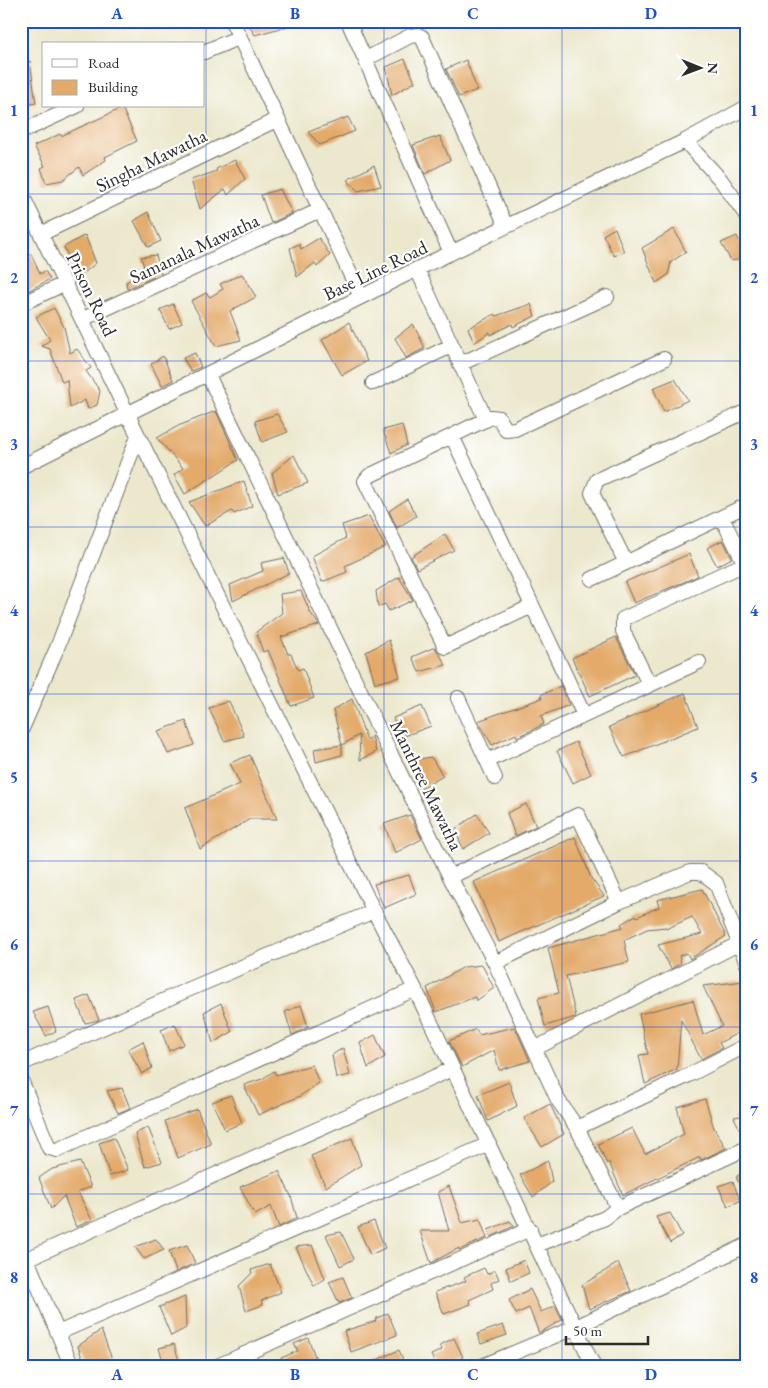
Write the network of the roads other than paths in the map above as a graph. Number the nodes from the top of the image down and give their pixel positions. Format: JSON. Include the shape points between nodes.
{"nodes":[{"id":1,"x":232,"y":21,"type":"edge"},
{"id":2,"x":348,"y":21,"type":"edge"},
{"id":3,"x":240,"y":37,"type":"junction"},
{"id":4,"x":205,"y":52,"type":"edge"},
{"id":5,"x":366,"y":59,"type":"junction"},
{"id":6,"x":747,"y":107,"type":"edge"},
{"id":7,"x":73,"y":108,"type":"edge"},
{"id":8,"x":278,"y":120,"type":"junction"},
{"id":9,"x":21,"y":132,"type":"edge"},
{"id":10,"x":685,"y":141,"type":"junction"},
{"id":11,"x":21,"y":193,"type":"edge"},
{"id":12,"x":320,"y":210,"type":"junction"},
{"id":13,"x":747,"y":216,"type":"edge"},
{"id":14,"x":506,"y":226,"type":"junction"},
{"id":15,"x":41,"y":234,"type":"junction"},
{"id":16,"x":451,"y":253,"type":"junction"},
{"id":17,"x":417,"y":269,"type":"junction"},
{"id":18,"x":66,"y":283,"type":"junction"},
{"id":19,"x":361,"y":297,"type":"junction"},
{"id":20,"x":607,"y":297,"type":"dead end"},
{"id":21,"x":21,"y":304,"type":"edge"},
{"id":22,"x":83,"y":319,"type":"junction"},
{"id":23,"x":452,"y":346,"type":"junction"},
{"id":24,"x":664,"y":358,"type":"dead end"},
{"id":25,"x":460,"y":364,"type":"junction"},
{"id":26,"x":208,"y":375,"type":"junction"},
{"id":27,"x":373,"y":383,"type":"dead end"},
{"id":28,"x":747,"y":411,"type":"edge"},
{"id":29,"x":127,"y":413,"type":"junction"},
{"id":30,"x":486,"y":420,"type":"junction"},
{"id":31,"x":138,"y":436,"type":"junction"},
{"id":32,"x":452,"y":436,"type":"junction"},
{"id":33,"x":21,"y":467,"type":"edge"},
{"id":34,"x":747,"y":505,"type":"edge"},
{"id":35,"x":722,"y":518,"type":"junction"},
{"id":36,"x":626,"y":563,"type":"junction"},
{"id":37,"x":746,"y":564,"type":"edge"},
{"id":38,"x":592,"y":579,"type":"dead end"},
{"id":39,"x":532,"y":606,"type":"junction"},
{"id":40,"x":699,"y":662,"type":"dead end"},
{"id":41,"x":649,"y":684,"type":"junction"},
{"id":42,"x":458,"y":698,"type":"dead end"},
{"id":43,"x":584,"y":715,"type":"junction"},
{"id":44,"x":21,"y":731,"type":"edge"},
{"id":45,"x":487,"y":761,"type":"junction"},
{"id":46,"x":495,"y":778,"type":"dead end"},
{"id":47,"x":450,"y":877,"type":"junction"},
{"id":48,"x":619,"y":902,"type":"junction"},
{"id":49,"x":374,"y":911,"type":"junction"},
{"id":50,"x":738,"y":944,"type":"junction"},
{"id":51,"x":495,"y":963,"type":"junction"},
{"id":52,"x":747,"y":964,"type":"edge"},
{"id":53,"x":414,"y":989,"type":"junction"},
{"id":54,"x":747,"y":1045,"type":"edge"},
{"id":55,"x":536,"y":1048,"type":"junction"},
{"id":56,"x":21,"y":1064,"type":"edge"},
{"id":57,"x":452,"y":1069,"type":"junction"},
{"id":58,"x":21,"y":1080,"type":"edge"},
{"id":59,"x":577,"y":1128,"type":"junction"},
{"id":60,"x":489,"y":1144,"type":"junction"},
{"id":61,"x":747,"y":1148,"type":"edge"},
{"id":62,"x":618,"y":1208,"type":"junction"},
{"id":63,"x":530,"y":1229,"type":"junction"},
{"id":64,"x":537,"y":1245,"type":"junction"},
{"id":65,"x":747,"y":1245,"type":"edge"},
{"id":66,"x":576,"y":1327,"type":"junction"},
{"id":67,"x":58,"y":1333,"type":"junction"},
{"id":68,"x":72,"y":1367,"type":"edge"},
{"id":69,"x":215,"y":1367,"type":"edge"},
{"id":70,"x":480,"y":1367,"type":"edge"},
{"id":71,"x":594,"y":1367,"type":"edge"}],
"edges":[{"from":1,"to":3,"type":"street"},
{"from":2,"to":5,"type":"street"},
{"from":3,"to":4,"type":"street"},
{"from":3,"to":8,"type":"street"},
{"from":5,"to":14,"type":"street","via":[[410,36],[418,34],[422,37]]},
{"from":5,"to":16,"type":"street"},
{"from":6,"to":10,"type":"street","name":"Base Line Road"},
{"from":7,"to":9,"type":"street"},
{"from":8,"to":12,"type":"street"},
{"from":8,"to":15,"type":"street","name":"Singha Mawatha"},
{"from":10,"to":13,"type":"street","via":[[720,179]]},
{"from":10,"to":14,"type":"street","name":"Base Line Road"},
{"from":11,"to":15,"type":"street","name":"Prison Road"},
{"from":12,"to":19,"type":"street"},
{"from":12,"to":22,"type":"street","name":"Samanala Mawatha"},
{"from":14,"to":16,"type":"street","name":"Base Line Road"},
{"from":15,"to":18,"type":"street","name":"Prison Road"},
{"from":16,"to":17,"type":"street","name":"Base Line Road"},
{"from":17,"to":19,"type":"street","name":"Base Line Road"},
{"from":17,"to":23,"type":"street"},
{"from":18,"to":21,"type":"street"},
{"from":18,"to":22,"type":"street","name":"Prison Road"},
{"from":19,"to":26,"type":"street","name":"Base Line Road"},
{"from":20,"to":25,"type":"street"},
{"from":22,"to":29,"type":"street","name":"Prison Road"},
{"from":23,"to":25,"type":"street"},
{"from":23,"to":27,"type":"street"},
{"from":24,"to":30,"type":"street","via":[[514,430],[506,430],[499,418]]},
{"from":25,"to":30,"type":"street"},
{"from":26,"to":29,"type":"street","name":"Base Line Road"},
{"from":26,"to":47,"type":"street","name":"Manthree Mawatha"},
{"from":28,"to":36,"type":"street","via":[[597,480],[592,493]]},
{"from":29,"to":31,"type":"street","name":"Prison Road"},
{"from":29,"to":33,"type":"street","name":"Base Line Road"},
{"from":30,"to":32,"type":"street"},
{"from":31,"to":44,"type":"street","via":[[57,648]]},
{"from":31,"to":49,"type":"street","name":"Prison Road"},
{"from":32,"to":39,"type":"street"},
{"from":32,"to":39,"type":"street","via":[[365,481],[445,647]]},
{"from":34,"to":35,"type":"street"},
{"from":35,"to":36,"type":"street"},
{"from":35,"to":37,"type":"street"},
{"from":36,"to":38,"type":"street"},
{"from":37,"to":41,"type":"street","via":[[623,620],[623,631]]},
{"from":39,"to":43,"type":"street"},
{"from":40,"to":41,"type":"street"},
{"from":41,"to":43,"type":"street"},
{"from":42,"to":45,"type":"street"},
{"from":43,"to":45,"type":"street"},
{"from":45,"to":46,"type":"street"},
{"from":47,"to":48,"type":"street","via":[[578,814]]},
{"from":47,"to":51,"type":"street","name":"Manthree Mawatha"},
{"from":48,"to":50,"type":"street","via":[[690,872],[701,872],[716,883]]},
{"from":48,"to":51,"type":"street"},
{"from":49,"to":53,"type":"street","name":"Prison Road"},
{"from":49,"to":56,"type":"street"},
{"from":50,"to":52,"type":"street"},
{"from":50,"to":55,"type":"street"},
{"from":51,"to":55,"type":"street","name":"Manthree Mawatha"},
{"from":53,"to":57,"type":"street","name":"Prison Road"},
{"from":53,"to":58,"type":"street","via":[[57,1150],[49,1148]]},
{"from":54,"to":59,"type":"street"},
{"from":55,"to":59,"type":"street","name":"Manthree Mawatha","via":[[558,1100]]},
{"from":57,"to":60,"type":"street","name":"Prison Road"},
{"from":57,"to":67,"type":"street","via":[[27,1259]]},
{"from":59,"to":62,"type":"street","name":"Manthree Mawatha"},
{"from":60,"to":63,"type":"street","name":"Prison Road"},
{"from":60,"to":67,"type":"street"},
{"from":61,"to":62,"type":"street"},
{"from":62,"to":64,"type":"street","via":[[605,1218]]},
{"from":63,"to":64,"type":"street","name":"Prison Road"},
{"from":63,"to":69,"type":"street"},
{"from":64,"to":66,"type":"street","name":"Prison Road"},
{"from":65,"to":66,"type":"street"},
{"from":66,"to":70,"type":"street"},
{"from":66,"to":71,"type":"street","name":"Prison Road"},
{"from":67,"to":68,"type":"street"}]}
